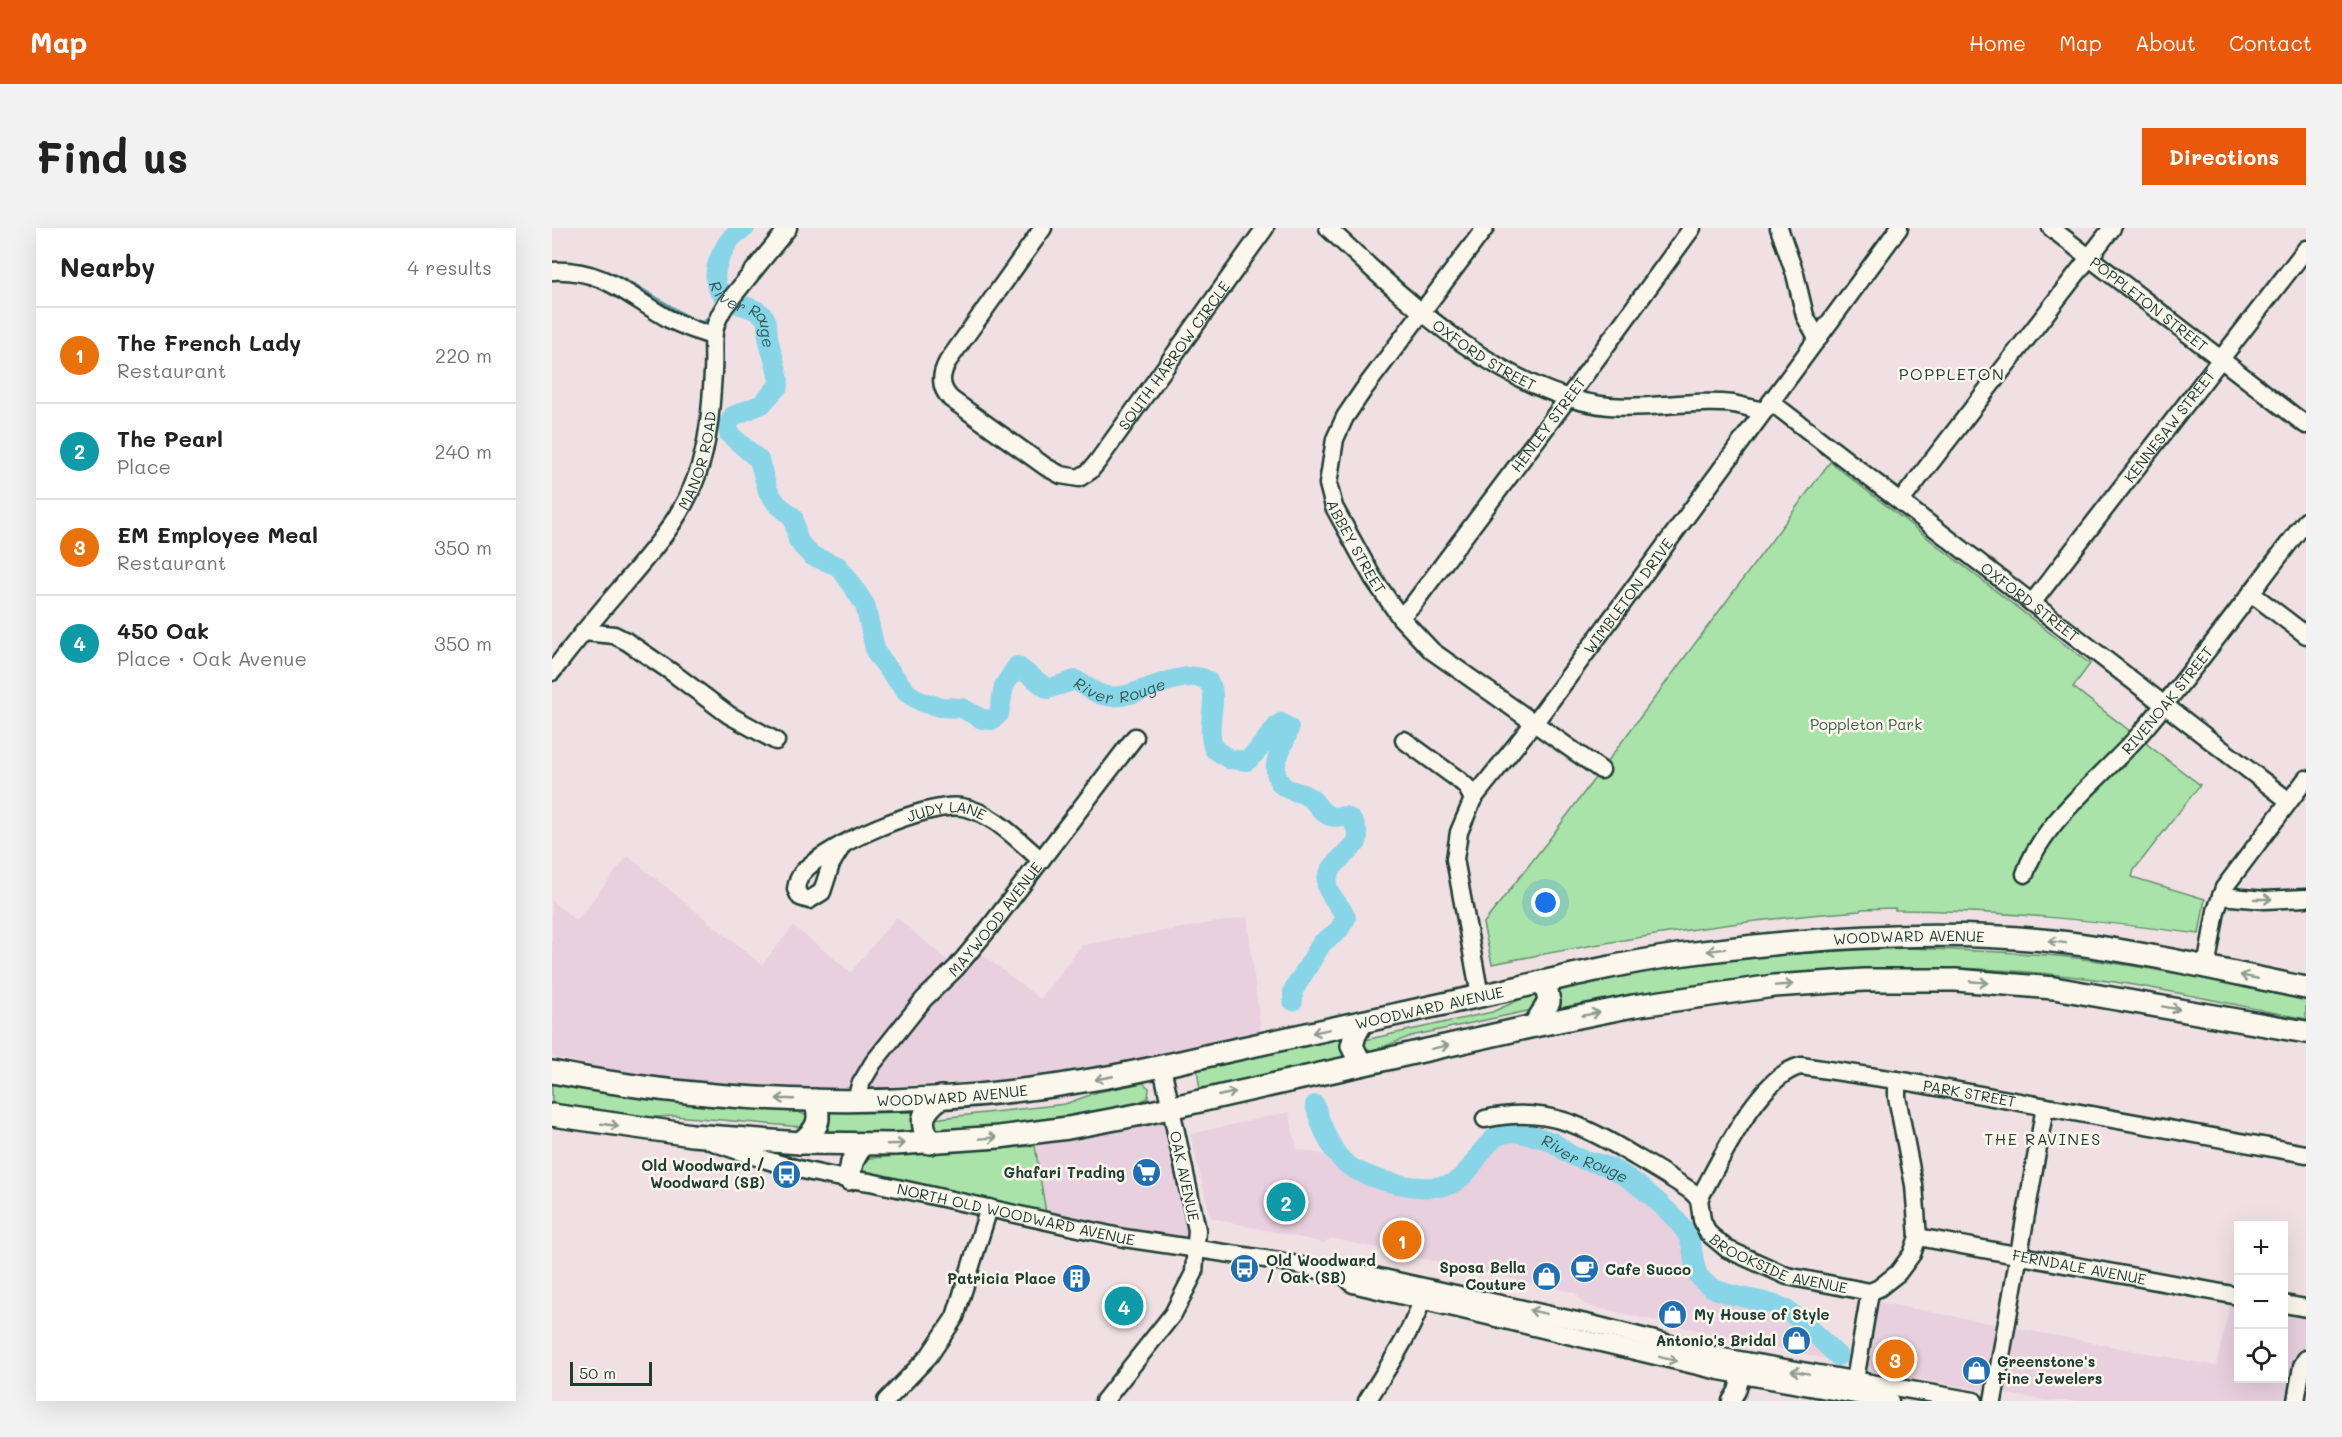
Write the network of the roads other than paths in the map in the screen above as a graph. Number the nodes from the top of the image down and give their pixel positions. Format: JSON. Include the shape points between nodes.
{"nodes":[{"id":1,"x":788,"y":228,"type":"edge"},
{"id":2,"x":1043,"y":228,"type":"edge"},
{"id":3,"x":1265,"y":228,"type":"edge"},
{"id":4,"x":1328,"y":228,"type":"edge"},
{"id":5,"x":1485,"y":228,"type":"edge"},
{"id":6,"x":1692,"y":228,"type":"edge"},
{"id":7,"x":1779,"y":228,"type":"edge"},
{"id":8,"x":1899,"y":228,"type":"edge"},
{"id":9,"x":2051,"y":228,"type":"edge"},
{"id":10,"x":2112,"y":228,"type":"edge"},
{"id":11,"x":2306,"y":249,"type":"edge"},
{"id":12,"x":2089,"y":257,"type":"junction"},
{"id":13,"x":552,"y":271,"type":"edge"},
{"id":14,"x":1423,"y":311,"type":"junction"},
{"id":15,"x":712,"y":336,"type":"junction"},
{"id":16,"x":1818,"y":339,"type":"junction"},
{"id":17,"x":2221,"y":359,"type":"junction"},
{"id":18,"x":1568,"y":398,"type":"junction"},
{"id":19,"x":1767,"y":406,"type":"junction"},
{"id":20,"x":2306,"y":425,"type":"edge"},
{"id":21,"x":1901,"y":501,"type":"junction"},
{"id":22,"x":2306,"y":521,"type":"edge"},
{"id":23,"x":2251,"y":592,"type":"junction"},
{"id":24,"x":2032,"y":603,"type":"junction"},
{"id":25,"x":606,"y":606,"type":"junction"},
{"id":26,"x":1400,"y":617,"type":"junction"},
{"id":27,"x":584,"y":632,"type":"junction"},
{"id":28,"x":614,"y":635,"type":"junction"},
{"id":29,"x":2306,"y":635,"type":"edge"},
{"id":30,"x":552,"y":672,"type":"edge"},
{"id":31,"x":2164,"y":704,"type":"junction"},
{"id":32,"x":1534,"y":723,"type":"junction"},
{"id":33,"x":1135,"y":737,"type":"dead end"},
{"id":34,"x":1404,"y":740,"type":"dead end"},
{"id":35,"x":776,"y":741,"type":"dead end"},
{"id":36,"x":1601,"y":770,"type":"dead end"},
{"id":37,"x":2306,"y":779,"type":"edge"},
{"id":38,"x":1473,"y":799,"type":"junction"},
{"id":39,"x":2289,"y":801,"type":"junction"},
{"id":40,"x":842,"y":846,"type":"dead end"},
{"id":41,"x":1041,"y":860,"type":"junction"},
{"id":42,"x":2025,"y":874,"type":"dead end"},
{"id":43,"x":2221,"y":896,"type":"junction"},
{"id":44,"x":2306,"y":898,"type":"edge"},
{"id":45,"x":2206,"y":968,"type":"junction"},
{"id":46,"x":1541,"y":982,"type":"junction"},
{"id":47,"x":2306,"y":988,"type":"edge"},
{"id":48,"x":1480,"y":996,"type":"junction"},
{"id":49,"x":1362,"y":1022,"type":"junction"},
{"id":50,"x":1534,"y":1026,"type":"junction"},
{"id":51,"x":2306,"y":1032,"type":"edge"},
{"id":52,"x":1361,"y":1065,"type":"junction"},
{"id":53,"x":1162,"y":1067,"type":"junction"},
{"id":54,"x":552,"y":1071,"type":"edge"},
{"id":55,"x":1898,"y":1080,"type":"junction"},
{"id":56,"x":941,"y":1097,"type":"junction"},
{"id":57,"x":814,"y":1100,"type":"junction"},
{"id":58,"x":856,"y":1100,"type":"junction"},
{"id":59,"x":2045,"y":1107,"type":"junction"},
{"id":60,"x":1170,"y":1108,"type":"junction"},
{"id":61,"x":552,"y":1116,"type":"edge"},
{"id":62,"x":1485,"y":1119,"type":"dead end"},
{"id":63,"x":692,"y":1135,"type":"junction"},
{"id":64,"x":800,"y":1143,"type":"junction"},
{"id":65,"x":930,"y":1143,"type":"junction"},
{"id":66,"x":862,"y":1144,"type":"junction"},
{"id":67,"x":2306,"y":1154,"type":"edge"},
{"id":68,"x":849,"y":1179,"type":"junction"},
{"id":69,"x":1698,"y":1199,"type":"junction"},
{"id":70,"x":989,"y":1208,"type":"junction"},
{"id":71,"x":1918,"y":1237,"type":"junction"},
{"id":72,"x":1196,"y":1250,"type":"junction"},
{"id":73,"x":2019,"y":1255,"type":"junction"},
{"id":74,"x":1870,"y":1292,"type":"junction"},
{"id":75,"x":1424,"y":1294,"type":"junction"},
{"id":76,"x":2234,"y":1295,"type":"edge"},
{"id":77,"x":2288,"y":1305,"type":"edge"},
{"id":78,"x":2306,"y":1308,"type":"edge"},
{"id":79,"x":2306,"y":1359,"type":"edge"},
{"id":80,"x":1744,"y":1369,"type":"junction"},
{"id":81,"x":1854,"y":1388,"type":"junction"},
{"id":82,"x":886,"y":1401,"type":"edge"},
{"id":83,"x":1104,"y":1401,"type":"edge"},
{"id":84,"x":1367,"y":1401,"type":"edge"},
{"id":85,"x":1731,"y":1401,"type":"edge"},
{"id":86,"x":1890,"y":1401,"type":"edge"},
{"id":87,"x":1974,"y":1401,"type":"edge"},
{"id":88,"x":1993,"y":1401,"type":"edge"},
{"id":89,"x":2296,"y":1401,"type":"edge"}],
"edges":[{"from":1,"to":15,"type":"street","name":"MANOR ROAD","via":[[725,306]]},
{"from":2,"to":3,"type":"street","name":"SOUTH HARROW CIRCLE","via":[[948,361],[941,380],[951,399],[1037,461],[1061,476],[1079,478],[1098,462]]},
{"from":4,"to":14,"type":"street","name":"OXFORD STREET"},
{"from":5,"to":14,"type":"street","name":"ABBEY STREET"},
{"from":6,"to":18,"type":"street","name":"HENLEY STREET"},
{"from":7,"to":16,"type":"street","via":[[1805,316]]},
{"from":8,"to":16,"type":"street","name":"WIMBLETON DRIVE"},
{"from":9,"to":12,"type":"street","name":"POPPLETON STREET"},
{"from":10,"to":12,"type":"street"},
{"from":11,"to":17,"type":"street","name":"KENNESAW STREET"},
{"from":12,"to":17,"type":"street","name":"POPPLETON STREET"},
{"from":12,"to":21,"type":"street"},
{"from":13,"to":15,"type":"street","via":[[579,272],[606,280],[685,327]]},
{"from":14,"to":18,"type":"street","name":"OXFORD STREET","via":[[1488,360]]},
{"from":14,"to":26,"type":"street","name":"ABBEY STREET","via":[[1345,417],[1329,465],[1328,484],[1334,507],[1373,578]]},
{"from":15,"to":25,"type":"street","name":"MANOR ROAD","via":[[708,426],[693,488],[669,531]]},
{"from":16,"to":19,"type":"street","name":"WIMBLETON DRIVE"},
{"from":17,"to":20,"type":"street","name":"POPPLETON STREET"},
{"from":17,"to":24,"type":"street","name":"KENNESAW STREET"},
{"from":18,"to":19,"type":"street","name":"OXFORD STREET","via":[[1608,406]]},
{"from":18,"to":26,"type":"street","name":"HENLEY STREET"},
{"from":19,"to":21,"type":"street","name":"OXFORD STREET"},
{"from":19,"to":32,"type":"street","name":"WIMBLETON DRIVE"},
{"from":21,"to":24,"type":"street","name":"OXFORD STREET"},
{"from":22,"to":23,"type":"street","name":"RIVENOAK STREET"},
{"from":23,"to":29,"type":"street"},
{"from":23,"to":31,"type":"street","name":"RIVENOAK STREET"},
{"from":24,"to":31,"type":"street","name":"OXFORD STREET"},
{"from":25,"to":27,"type":"street","name":"MANOR ROAD"},
{"from":25,"to":28,"type":"street"},
{"from":26,"to":32,"type":"street","name":"ABBEY STREET","via":[[1432,651]]},
{"from":27,"to":28,"type":"street"},
{"from":27,"to":30,"type":"street","name":"MANOR ROAD"},
{"from":28,"to":35,"type":"street","via":[[729,715]]},
{"from":31,"to":39,"type":"street","name":"OXFORD STREET"},
{"from":31,"to":42,"type":"street","name":"RIVENOAK STREET","via":[[2138,737],[2069,808],[2031,856]]},
{"from":32,"to":36,"type":"street","name":"ABBEY STREET"},
{"from":32,"to":38,"type":"street","name":"WIMBLETON DRIVE"},
{"from":33,"to":41,"type":"street","name":"MAYWOOD AVENUE"},
{"from":34,"to":38,"type":"street","via":[[1459,780]]},
{"from":37,"to":39,"type":"street"},
{"from":38,"to":48,"type":"street","name":"WIMBLETON DRIVE","via":[[1459,832],[1455,859]]},
{"from":39,"to":43,"type":"street","via":[[2230,878]]},
{"from":40,"to":41,"type":"street","name":"JUDY LANE","via":[[920,812],[961,806],[988,817]]},
{"from":41,"to":58,"type":"street","name":"MAYWOOD AVENUE","via":[[956,968],[924,999],[885,1048],[865,1074]]},
{"from":43,"to":44,"type":"street","one_way":true},
{"from":43,"to":45,"type":"street"},
{"from":45,"to":46,"type":"main road","name":"WOODWARD AVENUE","one_way":true,"via":[[2050,941],[1895,935],[1671,956]]},
{"from":47,"to":45,"type":"main road","name":"WOODWARD AVENUE","one_way":true},
{"from":46,"to":48,"type":"main road","name":"WOODWARD AVENUE"},
{"from":46,"to":50,"type":"main road","via":[[1550,1002]]},
{"from":48,"to":49,"type":"main road","name":"WOODWARD AVENUE"},
{"from":49,"to":52,"type":"main road","via":[[1352,1046]]},
{"from":49,"to":53,"type":"main road","name":"WOODWARD AVENUE","one_way":true},
{"from":50,"to":51,"type":"main road","one_way":true,"via":[[1690,996],[1774,986],[1864,980],[1956,980],[2054,988]]},
{"from":52,"to":50,"type":"main road","one_way":true},
{"from":60,"to":52,"type":"main road","one_way":true},
{"from":53,"to":56,"type":"main road","name":"WOODWARD AVENUE","one_way":true,"via":[[1049,1087]]},
{"from":53,"to":60,"type":"street","name":"OAK AVENUE"},
{"from":57,"to":54,"type":"main road","name":"WOODWARD AVENUE","one_way":true,"via":[[658,1089]]},
{"from":55,"to":59,"type":"street","name":"PARK STREET"},
{"from":55,"to":69,"type":"street","name":"PARK STREET","via":[[1801,1066],[1786,1071],[1740,1125]]},
{"from":55,"to":71,"type":"street","via":[[1897,1097],[1914,1185]]},
{"from":56,"to":58,"type":"main road","name":"WOODWARD AVENUE"},
{"from":56,"to":65,"type":"main road","via":[[923,1118]]},
{"from":57,"to":58,"type":"main road","name":"WOODWARD AVENUE"},
{"from":57,"to":64,"type":"main road","via":[[819,1122]]},
{"from":59,"to":67,"type":"street","name":"PARK STREET"},
{"from":59,"to":73,"type":"street"},
{"from":65,"to":60,"type":"main road","one_way":true,"via":[[1040,1132]]},
{"from":60,"to":72,"type":"street","name":"OAK AVENUE","via":[[1197,1230]]},
{"from":61,"to":63,"type":"main road","one_way":true},
{"from":62,"to":69,"type":"street","via":[[1531,1114],[1584,1127],[1680,1183]]},
{"from":63,"to":64,"type":"main road"},
{"from":63,"to":68,"type":"street","name":"NORTH OLD WOODWARD AVENUE","via":[[786,1166]]},
{"from":64,"to":66,"type":"main road"},
{"from":66,"to":65,"type":"main road","one_way":true},
{"from":66,"to":68,"type":"main road","via":[[852,1162]]},
{"from":68,"to":70,"type":"street","name":"NORTH OLD WOODWARD AVENUE"},
{"from":69,"to":74,"type":"street","name":"BROOKSIDE AVENUE","via":[[1704,1227],[1727,1249],[1786,1276]]},
{"from":70,"to":72,"type":"street","name":"NORTH OLD WOODWARD AVENUE"},
{"from":70,"to":82,"type":"street","via":[[955,1317],[937,1346]]},
{"from":71,"to":73,"type":"street","name":"FERNDALE AVENUE"},
{"from":71,"to":74,"type":"street","name":"BROOKSIDE AVENUE","via":[[1912,1254],[1898,1273]]},
{"from":72,"to":75,"type":"street","name":"NORTH OLD WOODWARD AVENUE","via":[[1271,1260],[1345,1276],[1353,1284]]},
{"from":72,"to":83,"type":"street","name":"OAK AVENUE","via":[[1193,1278],[1178,1306]]},
{"from":73,"to":76,"type":"street","name":"FERNDALE AVENUE"},
{"from":73,"to":88,"type":"street"},
{"from":74,"to":81,"type":"street"},
{"from":75,"to":80,"type":"street","name":"NORTH OLD WOODWARD AVENUE"},
{"from":75,"to":84,"type":"street","via":[[1407,1338]]},
{"from":77,"to":78,"type":"street"},
{"from":79,"to":89,"type":"street"},
{"from":80,"to":81,"type":"street","name":"NORTH OLD WOODWARD AVENUE"},
{"from":80,"to":85,"type":"street"},
{"from":81,"to":86,"type":"street","name":"NORTH OLD WOODWARD AVENUE"},
{"from":81,"to":87,"type":"street","name":"NORTH OLD WOODWARD AVENUE"}]}
